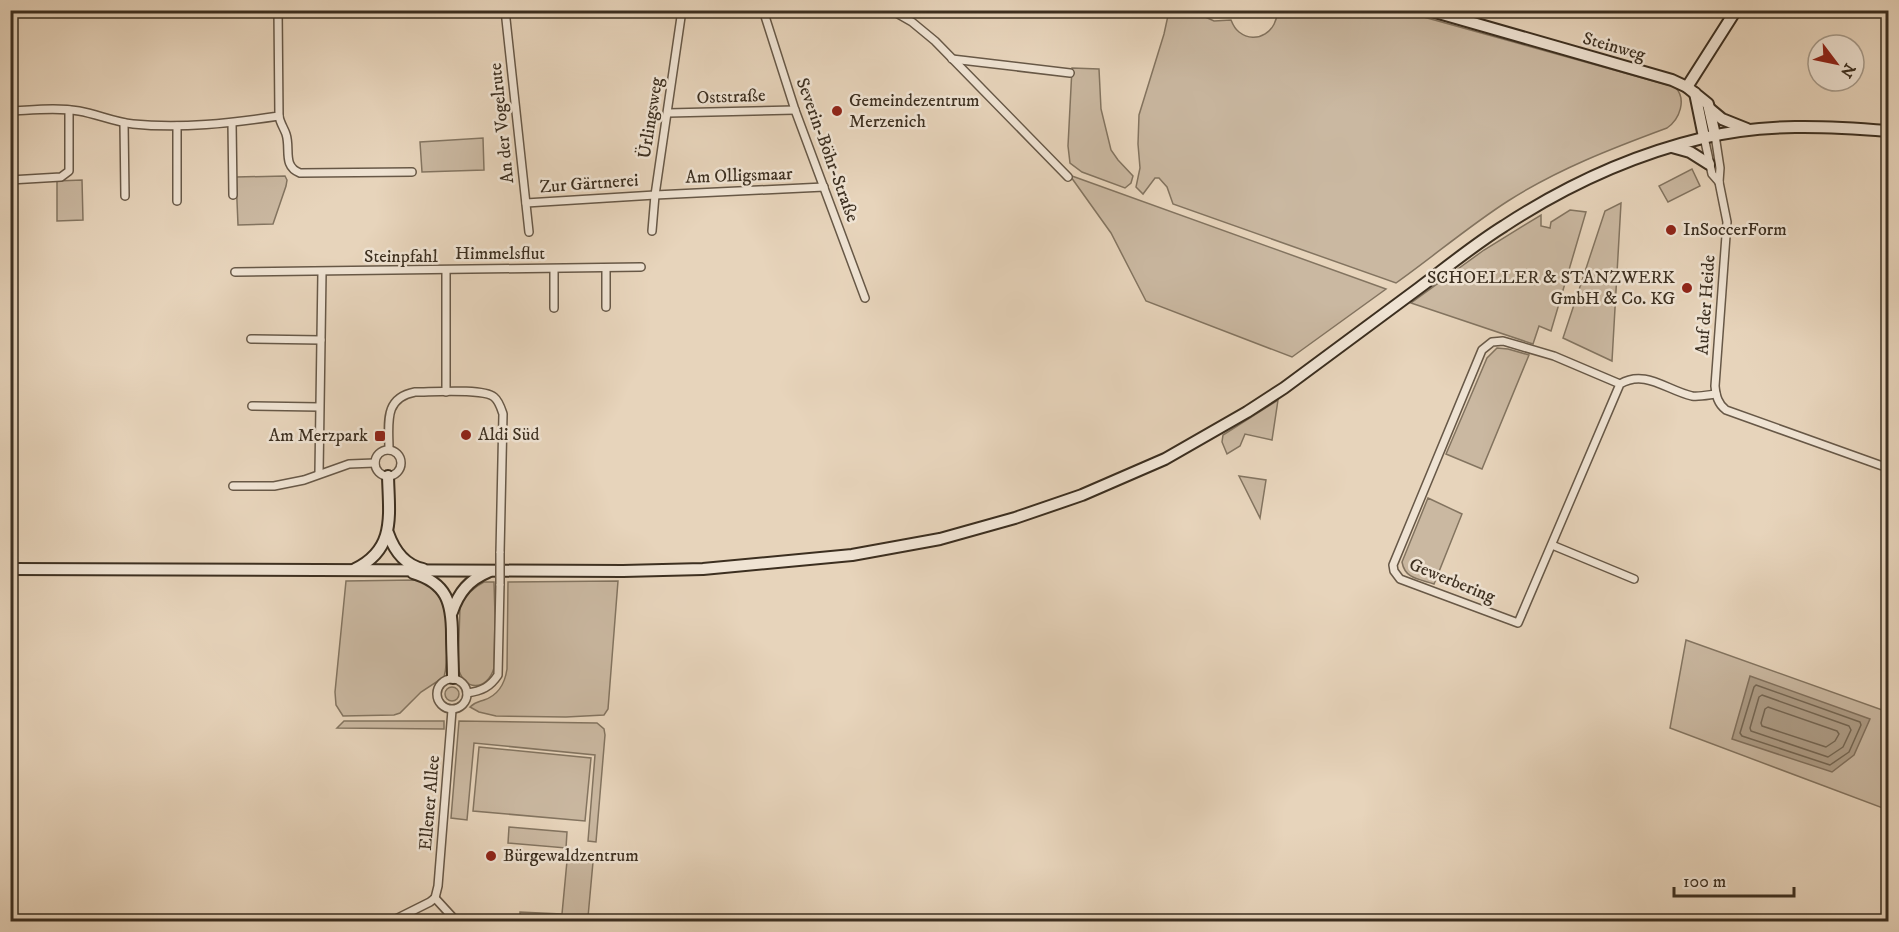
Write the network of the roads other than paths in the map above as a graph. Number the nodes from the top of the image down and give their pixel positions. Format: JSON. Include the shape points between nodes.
{"nodes":[{"id":1,"x":278,"y":10,"type":"edge"},
{"id":2,"x":505,"y":10,"type":"edge"},
{"id":3,"x":681,"y":10,"type":"edge"},
{"id":4,"x":763,"y":10,"type":"edge"},
{"id":5,"x":891,"y":10,"type":"edge"},
{"id":6,"x":1428,"y":10,"type":"edge"},
{"id":7,"x":1736,"y":10,"type":"edge"},
{"id":8,"x":952,"y":59,"type":"junction"},
{"id":9,"x":1070,"y":73,"type":"dead end"},
{"id":10,"x":10,"y":89,"type":"edge"},
{"id":11,"x":1691,"y":90,"type":"junction"},
{"id":12,"x":1710,"y":109,"type":"junction"},
{"id":13,"x":69,"y":110,"type":"junction"},
{"id":14,"x":795,"y":110,"type":"junction"},
{"id":15,"x":11,"y":111,"type":"edge"},
{"id":16,"x":668,"y":113,"type":"junction"},
{"id":17,"x":279,"y":116,"type":"junction"},
{"id":18,"x":124,"y":123,"type":"junction"},
{"id":19,"x":232,"y":123,"type":"junction"},
{"id":20,"x":177,"y":126,"type":"junction"},
{"id":21,"x":1750,"y":130,"type":"junction"},
{"id":22,"x":1888,"y":131,"type":"edge"},
{"id":23,"x":1710,"y":136,"type":"junction"},
{"id":24,"x":1671,"y":147,"type":"junction"},
{"id":25,"x":1709,"y":164,"type":"junction"},
{"id":26,"x":412,"y":172,"type":"dead end"},
{"id":27,"x":1068,"y":177,"type":"dead end"},
{"id":28,"x":10,"y":180,"type":"edge"},
{"id":29,"x":1719,"y":182,"type":"junction"},
{"id":30,"x":824,"y":188,"type":"junction"},
{"id":31,"x":232,"y":195,"type":"dead end"},
{"id":32,"x":655,"y":195,"type":"junction"},
{"id":33,"x":125,"y":196,"type":"dead end"},
{"id":34,"x":177,"y":201,"type":"dead end"},
{"id":35,"x":526,"y":203,"type":"junction"},
{"id":36,"x":652,"y":231,"type":"dead end"},
{"id":37,"x":530,"y":232,"type":"dead end"},
{"id":38,"x":640,"y":267,"type":"dead end"},
{"id":39,"x":606,"y":268,"type":"junction"},
{"id":40,"x":554,"y":269,"type":"junction"},
{"id":41,"x":446,"y":270,"type":"junction"},
{"id":42,"x":235,"y":272,"type":"dead end"},
{"id":43,"x":322,"y":272,"type":"junction"},
{"id":44,"x":865,"y":298,"type":"dead end"},
{"id":45,"x":606,"y":307,"type":"dead end"},
{"id":46,"x":555,"y":308,"type":"dead end"},
{"id":47,"x":251,"y":339,"type":"dead end"},
{"id":48,"x":321,"y":340,"type":"junction"},
{"id":49,"x":1620,"y":384,"type":"junction"},
{"id":50,"x":446,"y":392,"type":"junction"},
{"id":51,"x":1716,"y":394,"type":"junction"},
{"id":52,"x":252,"y":406,"type":"dead end"},
{"id":53,"x":319,"y":407,"type":"junction"},
{"id":54,"x":389,"y":450,"type":"junction"},
{"id":55,"x":375,"y":464,"type":"junction"},
{"id":56,"x":1888,"y":468,"type":"edge"},
{"id":57,"x":319,"y":473,"type":"junction"},
{"id":58,"x":388,"y":477,"type":"junction"},
{"id":59,"x":232,"y":486,"type":"dead end"},
{"id":60,"x":388,"y":533,"type":"junction"},
{"id":61,"x":1552,"y":545,"type":"junction"},
{"id":62,"x":10,"y":569,"type":"edge"},
{"id":63,"x":352,"y":570,"type":"junction"},
{"id":64,"x":491,"y":570,"type":"junction"},
{"id":65,"x":407,"y":571,"type":"junction"},
{"id":66,"x":429,"y":571,"type":"junction"},
{"id":67,"x":1634,"y":579,"type":"dead end"},
{"id":68,"x":452,"y":612,"type":"junction"},
{"id":69,"x":453,"y":678,"type":"junction"},
{"id":70,"x":467,"y":693,"type":"junction"},
{"id":71,"x":452,"y":710,"type":"junction"},
{"id":72,"x":435,"y":898,"type":"junction"},
{"id":73,"x":390,"y":921,"type":"edge"},
{"id":74,"x":457,"y":921,"type":"edge"}],
"edges":[{"from":1,"to":17,"type":"street"},
{"from":2,"to":35,"type":"street","name":"An der Vogelrute"},
{"from":3,"to":16,"type":"street","name":"Ürlingsweg"},
{"from":4,"to":14,"type":"street","name":"Severin-Böhr-Straße"},
{"from":5,"to":8,"type":"street","via":[[921,28]]},
{"from":6,"to":11,"type":"main road","name":"Steinweg","via":[[1672,80]]},
{"from":7,"to":11,"type":"main road"},
{"from":8,"to":9,"type":"street"},
{"from":8,"to":27,"type":"street"},
{"from":10,"to":15,"type":"street"},
{"from":11,"to":12,"type":"main road","name":"Steinweg"},
{"from":11,"to":23,"type":"main road"},
{"from":12,"to":21,"type":"main road","name":"Steinweg"},
{"from":12,"to":23,"type":"main road"},
{"from":13,"to":15,"type":"street"},
{"from":13,"to":18,"type":"street"},
{"from":13,"to":28,"type":"street","via":[[69,171],[61,177]]},
{"from":14,"to":16,"type":"street","name":"Oststraße"},
{"from":14,"to":30,"type":"street","name":"Severin-Böhr-Straße"},
{"from":16,"to":32,"type":"street","name":"Ürlingsweg"},
{"from":17,"to":19,"type":"street"},
{"from":17,"to":26,"type":"street","via":[[286,136],[288,163],[295,171]]},
{"from":18,"to":20,"type":"street"},
{"from":18,"to":33,"type":"street"},
{"from":19,"to":20,"type":"street"},
{"from":19,"to":31,"type":"street"},
{"from":20,"to":34,"type":"street"},
{"from":21,"to":22,"type":"main road","via":[[1798,126]]},
{"from":21,"to":23,"type":"main road"},
{"from":23,"to":24,"type":"main road"},
{"from":23,"to":25,"type":"street","name":"Auf der Heide"},
{"from":23,"to":29,"type":"street","name":"Auf der Heide","via":[[1720,168]]},
{"from":24,"to":25,"type":"main road","via":[[1690,152]]},
{"from":24,"to":64,"type":"main road","via":[[1611,167],[1503,226],[1247,412],[1165,459],[1082,495],[940,539],[852,555],[703,569]]},
{"from":25,"to":29,"type":"street","name":"Auf der Heide"},
{"from":29,"to":51,"type":"street","name":"Auf der Heide","via":[[1727,222]]},
{"from":30,"to":32,"type":"street","name":"Am Olligsmaar"},
{"from":30,"to":44,"type":"street","name":"Severin-Böhr-Straße"},
{"from":32,"to":35,"type":"street","name":"Zur Gärtnerei"},
{"from":32,"to":36,"type":"street","name":"Ürlingsweg"},
{"from":35,"to":37,"type":"street","name":"An der Vogelrute"},
{"from":38,"to":39,"type":"street","name":"Himmelsflut"},
{"from":39,"to":40,"type":"street","name":"Himmelsflut"},
{"from":39,"to":45,"type":"street"},
{"from":40,"to":41,"type":"street","name":"Himmelsflut"},
{"from":40,"to":46,"type":"street","name":"Himmelsflut"},
{"from":41,"to":43,"type":"street","name":"Steinpfahl"},
{"from":41,"to":50,"type":"street","name":"Steinpfahl"},
{"from":42,"to":43,"type":"street","name":"Steinpfahl"},
{"from":43,"to":48,"type":"street"},
{"from":47,"to":48,"type":"street"},
{"from":48,"to":53,"type":"street"},
{"from":49,"to":51,"type":"street","via":[[1632,378],[1646,379],[1693,396]]},
{"from":49,"to":61,"type":"street","name":"Gewerbering"},
{"from":49,"to":61,"type":"street","name":"Gewerbering","via":[[1503,340],[1482,350],[1393,565],[1394,572],[1400,579],[1518,623]]},
{"from":50,"to":54,"type":"street","via":[[405,394],[393,403]]},
{"from":50,"to":70,"type":"street","bridge":true,"via":[[487,393],[498,402],[502,414],[498,675],[482,690]]},
{"from":51,"to":56,"type":"street","via":[[1726,410]]},
{"from":52,"to":53,"type":"street"},
{"from":53,"to":57,"type":"street"},
{"from":54,"to":55,"type":"street","via":[[381,452]]},
{"from":54,"to":58,"type":"street","via":[[402,463],[399,471]]},
{"from":55,"to":57,"type":"street","via":[[349,465]]},
{"from":55,"to":58,"type":"street"},
{"from":57,"to":59,"type":"street","via":[[274,486]]},
{"from":58,"to":60,"type":"main road"},
{"from":60,"to":63,"type":"main road","via":[[375,556]]},
{"from":60,"to":66,"type":"main road","via":[[407,562]]},
{"from":61,"to":67,"type":"street"},
{"from":62,"to":63,"type":"main road"},
{"from":63,"to":65,"type":"main road"},
{"from":64,"to":66,"type":"main road"},
{"from":64,"to":68,"type":"main road","via":[[462,590]]},
{"from":65,"to":66,"type":"main road"},
{"from":65,"to":68,"type":"main road","via":[[432,582],[449,600]]},
{"from":68,"to":69,"type":"main road"},
{"from":69,"to":70,"type":"street","via":[[463,683]]},
{"from":69,"to":71,"type":"street","via":[[441,682],[436,694],[441,705]]},
{"from":70,"to":71,"type":"street","via":[[463,705]]},
{"from":71,"to":72,"type":"street","name":"Ellener Allee"},
{"from":72,"to":73,"type":"street"},
{"from":72,"to":74,"type":"street"}]}
